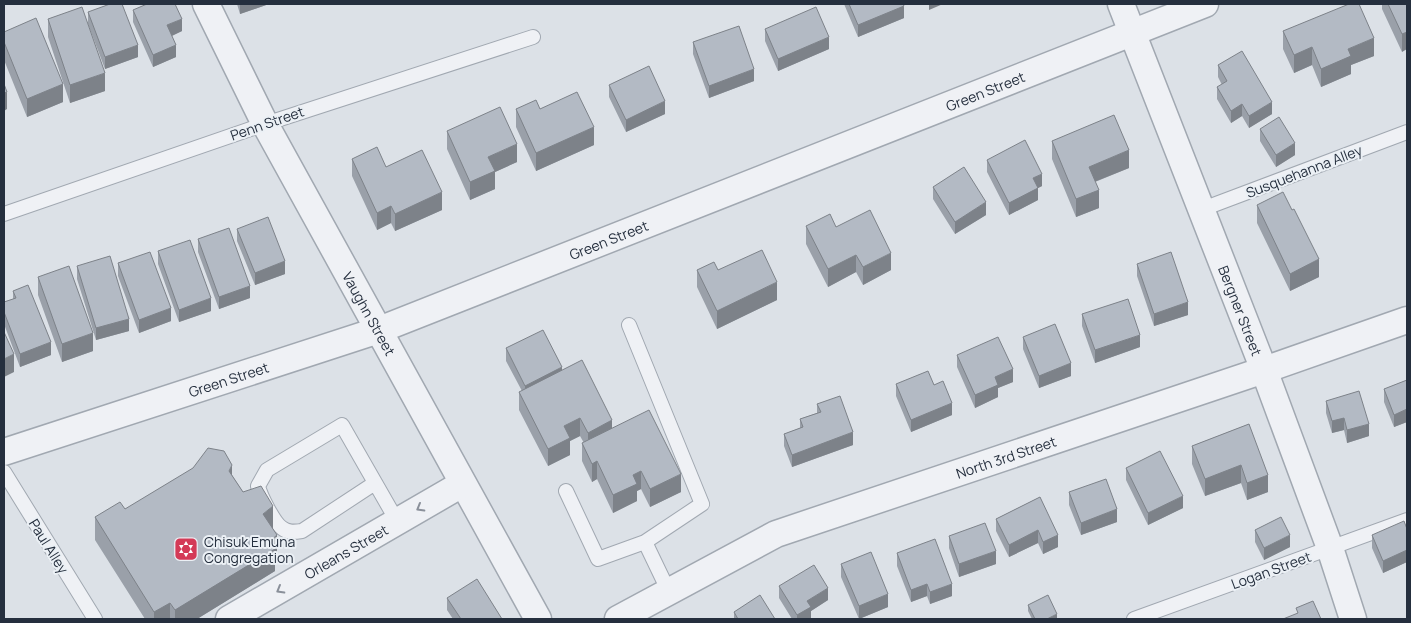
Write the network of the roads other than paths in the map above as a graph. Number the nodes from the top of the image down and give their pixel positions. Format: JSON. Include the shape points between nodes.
{"nodes":[{"id":1,"x":206,"y":4,"type":"edge"},
{"id":2,"x":1121,"y":4,"type":"edge"},
{"id":3,"x":1205,"y":4,"type":"edge"},
{"id":4,"x":1132,"y":32,"type":"junction"},
{"id":5,"x":533,"y":37,"type":"dead end"},
{"id":6,"x":265,"y":124,"type":"junction"},
{"id":7,"x":1407,"y":132,"type":"edge"},
{"id":8,"x":1200,"y":210,"type":"junction"},
{"id":9,"x":4,"y":214,"type":"edge"},
{"id":10,"x":1407,"y":320,"type":"edge"},
{"id":11,"x":629,"y":325,"type":"dead end"},
{"id":12,"x":379,"y":330,"type":"junction"},
{"id":13,"x":1264,"y":370,"type":"junction"},
{"id":14,"x":4,"y":452,"type":"edge"},
{"id":15,"x":4,"y":472,"type":"edge"},
{"id":16,"x":375,"y":483,"type":"junction"},
{"id":17,"x":462,"y":484,"type":"junction"},
{"id":18,"x":566,"y":491,"type":"dead end"},
{"id":19,"x":1407,"y":520,"type":"edge"},
{"id":20,"x":397,"y":522,"type":"junction"},
{"id":21,"x":645,"y":542,"type":"junction"},
{"id":22,"x":1330,"y":548,"type":"junction"},
{"id":23,"x":669,"y":592,"type":"junction"},
{"id":24,"x":95,"y":619,"type":"edge"},
{"id":25,"x":229,"y":619,"type":"edge"},
{"id":26,"x":538,"y":619,"type":"edge"},
{"id":27,"x":618,"y":619,"type":"edge"},
{"id":28,"x":1134,"y":619,"type":"edge"},
{"id":29,"x":1353,"y":619,"type":"edge"}],
"edges":[{"from":1,"to":6,"type":"street","name":"Vaughn Street"},
{"from":2,"to":4,"type":"street","name":"Bergner Street"},
{"from":3,"to":4,"type":"street","name":"Green Street"},
{"from":4,"to":8,"type":"street","name":"Bergner Street"},
{"from":4,"to":12,"type":"street","name":"Green Street"},
{"from":5,"to":6,"type":"lane","name":"Penn Street"},
{"from":6,"to":9,"type":"lane","name":"Penn Street"},
{"from":6,"to":12,"type":"street","name":"Vaughn Street"},
{"from":7,"to":8,"type":"lane","name":"Susquehanna Alley"},
{"from":8,"to":13,"type":"street","name":"Bergner Street"},
{"from":10,"to":13,"type":"street","name":"North 3rd Street"},
{"from":11,"to":21,"type":"lane","via":[[702,504]]},
{"from":12,"to":14,"type":"street","name":"Green Street"},
{"from":12,"to":17,"type":"street","name":"Vaughn Street"},
{"from":13,"to":22,"type":"street","name":"Bergner Street"},
{"from":13,"to":23,"type":"street","name":"North 3rd Street","via":[[776,534]]},
{"from":15,"to":24,"type":"lane","name":"Paul Alley"},
{"from":16,"to":16,"type":"lane","via":[[342,425],[267,470],[258,486],[260,495],[281,528],[290,532],[302,531]]},
{"from":16,"to":20,"type":"lane"},
{"from":17,"to":20,"type":"street","name":"Orleans Street","one_way":true},
{"from":17,"to":26,"type":"street","name":"Vaughn Street"},
{"from":18,"to":21,"type":"lane","via":[[598,559]]},
{"from":19,"to":22,"type":"lane","name":"Logan Street"},
{"from":20,"to":25,"type":"street","name":"Orleans Street","one_way":true},
{"from":21,"to":23,"type":"lane"},
{"from":22,"to":28,"type":"lane","name":"Logan Street"},
{"from":22,"to":29,"type":"street","name":"Bergner Street"},
{"from":23,"to":27,"type":"street","name":"North 3rd Street"}]}
